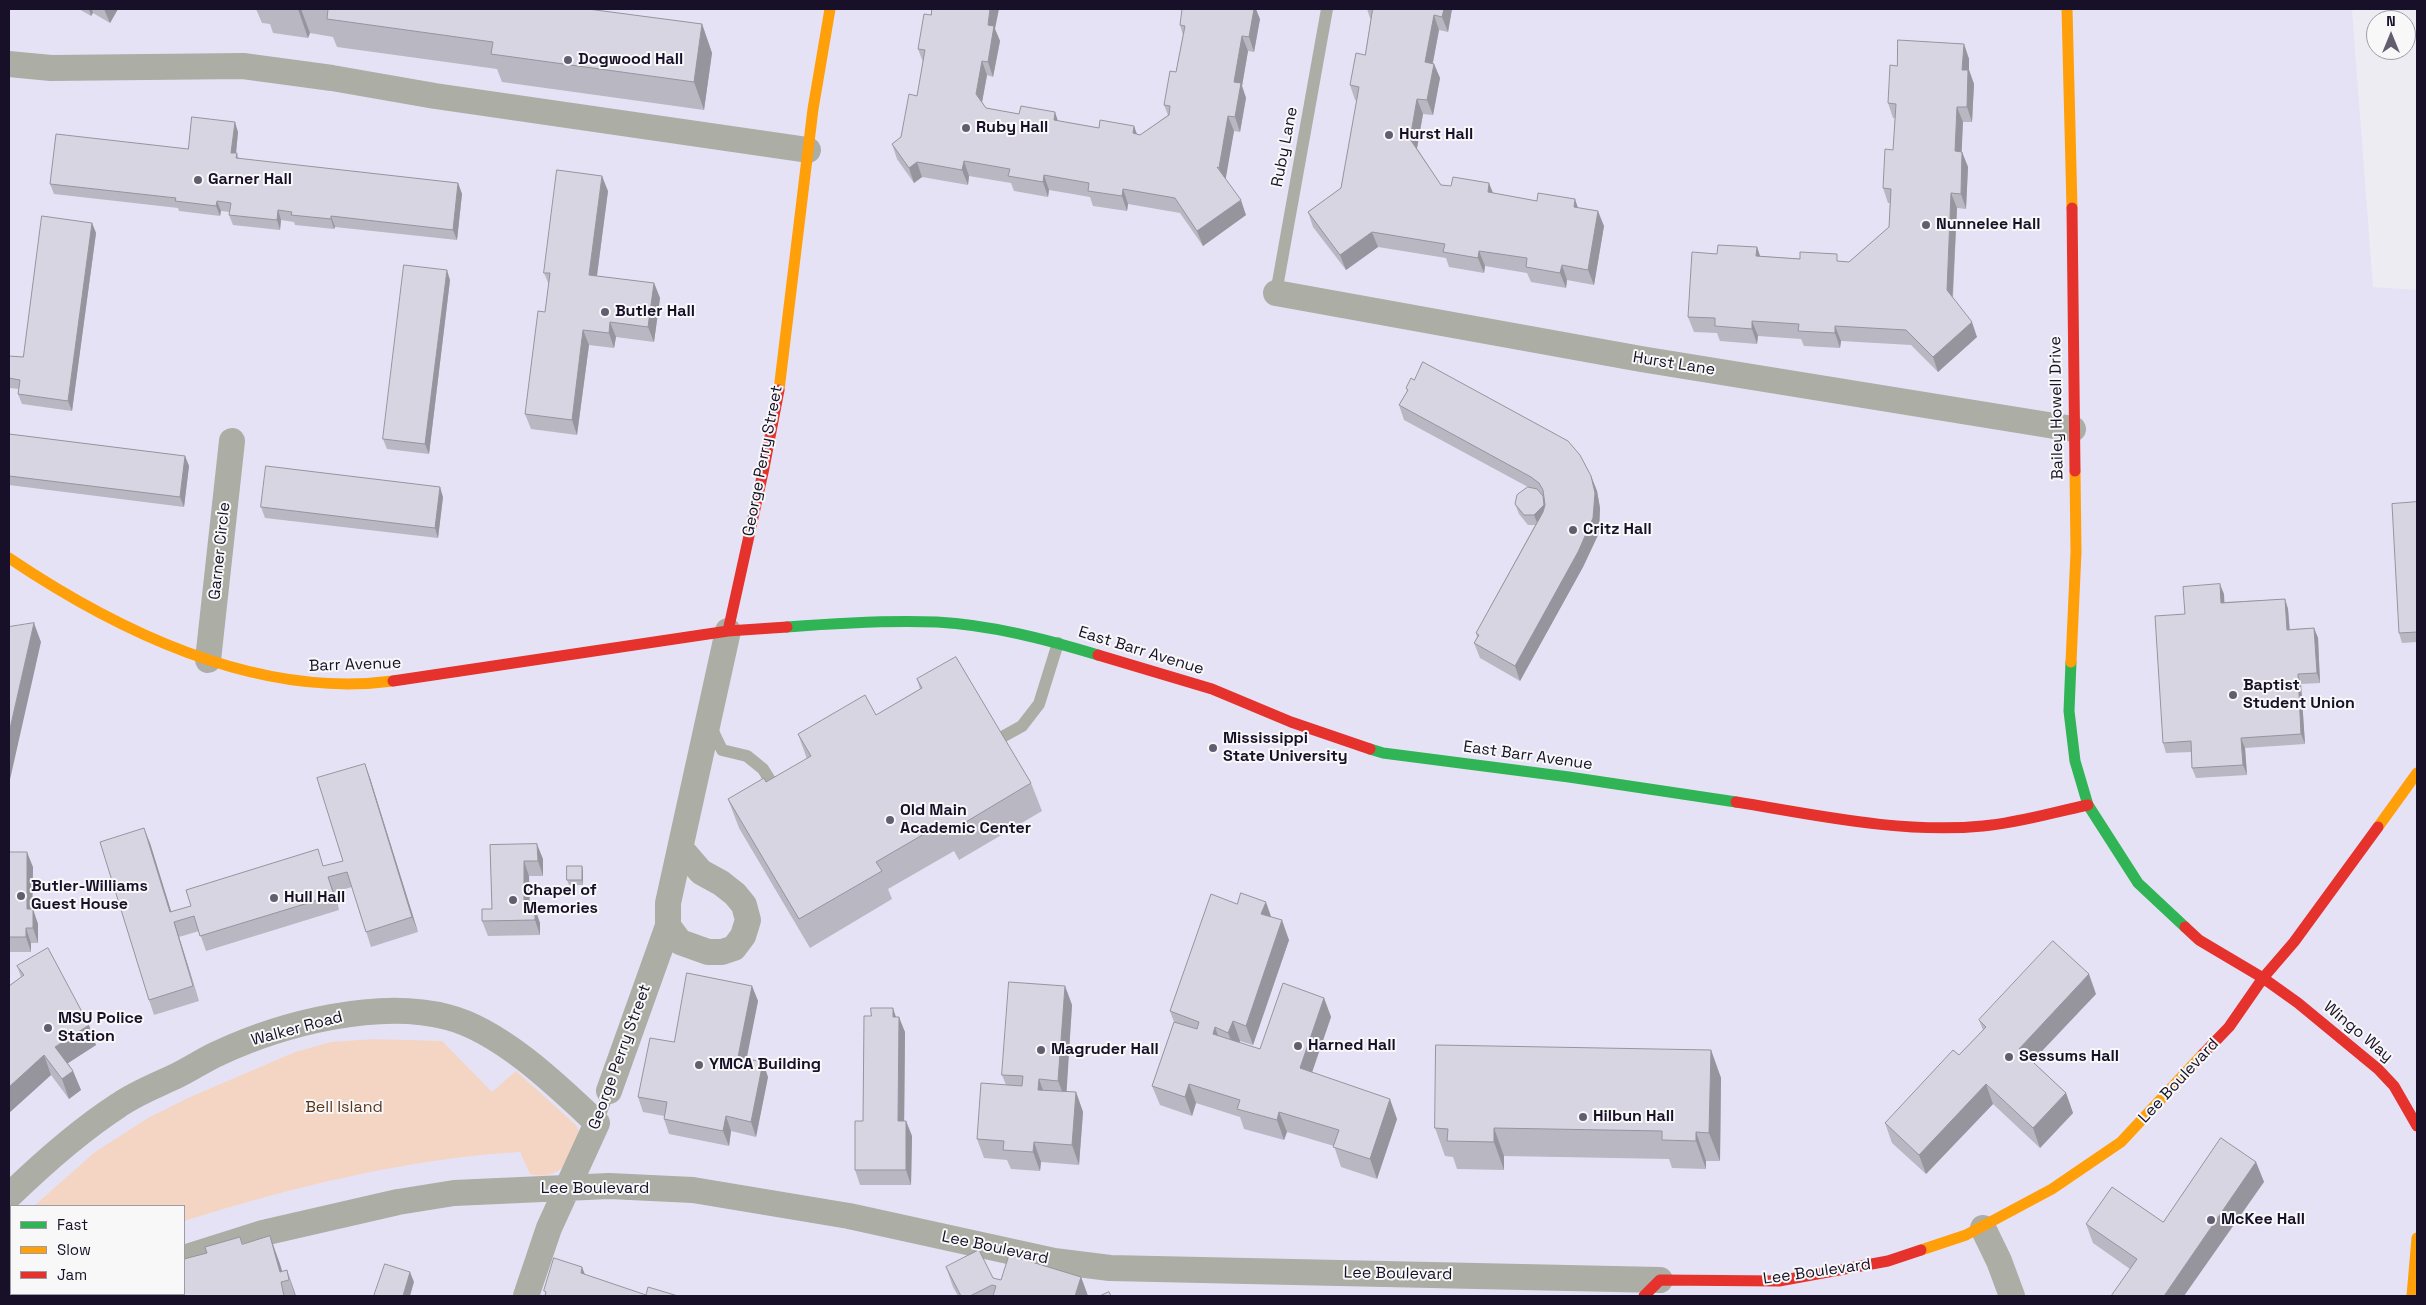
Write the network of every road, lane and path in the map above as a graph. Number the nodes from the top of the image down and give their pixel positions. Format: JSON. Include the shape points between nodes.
{"nodes":[{"id":1,"x":830,"y":9,"type":"edge"},
{"id":2,"x":1327,"y":9,"type":"edge"},
{"id":3,"x":2067,"y":9,"type":"edge"},
{"id":4,"x":817,"y":15,"type":"dead end"},
{"id":5,"x":9,"y":64,"type":"edge"},
{"id":6,"x":818,"y":67,"type":"junction"},
{"id":7,"x":808,"y":150,"type":"junction"},
{"id":8,"x":1276,"y":292,"type":"joint"},
{"id":9,"x":2074,"y":429,"type":"junction"},
{"id":10,"x":232,"y":441,"type":"dead end"},
{"id":11,"x":9,"y":558,"type":"edge"},
{"id":12,"x":728,"y":631,"type":"junction"},
{"id":13,"x":1058,"y":644,"type":"junction"},
{"id":14,"x":208,"y":660,"type":"junction"},
{"id":15,"x":708,"y":719,"type":"junction"},
{"id":16,"x":1004,"y":736,"type":"edge"},
{"id":17,"x":2417,"y":773,"type":"edge"},
{"id":18,"x":786,"y":805,"type":"edge"},
{"id":19,"x":2088,"y":805,"type":"junction"},
{"id":20,"x":682,"y":850,"type":"junction"},
{"id":21,"x":668,"y":926,"type":"junction"},
{"id":22,"x":2263,"y":978,"type":"junction"},
{"id":23,"x":609,"y":1091,"type":"joint"},
{"id":24,"x":597,"y":1123,"type":"junction"},
{"id":25,"x":2417,"y":1126,"type":"edge"},
{"id":26,"x":567,"y":1187,"type":"junction"},
{"id":27,"x":9,"y":1196,"type":"edge"},
{"id":28,"x":1983,"y":1228,"type":"junction"},
{"id":29,"x":2417,"y":1238,"type":"edge"},
{"id":30,"x":185,"y":1258,"type":"edge"},
{"id":31,"x":1506,"y":1275,"type":"junction"},
{"id":32,"x":1652,"y":1288,"type":"edge"},
{"id":33,"x":526,"y":1296,"type":"edge"},
{"id":34,"x":1538,"y":1296,"type":"edge"},
{"id":35,"x":2012,"y":1296,"type":"edge"},
{"id":36,"x":2412,"y":1296,"type":"edge"}],
"edges":[{"from":1,"to":6,"type":"street","name":"George Perry Street"},
{"from":2,"to":8,"type":"lane","name":"Ruby Lane"},
{"from":3,"to":9,"type":"street","name":"Bailey Howell Drive"},
{"from":4,"to":6,"type":"street","name":"George Perry Street"},
{"from":5,"to":7,"type":"street","via":[[51,68],[243,66]]},
{"from":6,"to":7,"type":"street","name":"George Perry Street"},
{"from":7,"to":12,"type":"street","name":"George Perry Street","via":[[775,412]]},
{"from":8,"to":9,"type":"street","name":"Hurst Lane","via":[[1632,357]]},
{"from":9,"to":19,"type":"street","name":"Bailey Howell Drive","via":[[2076,552],[2069,711],[2075,761]]},
{"from":10,"to":14,"type":"street","name":"Garner Circle"},
{"from":11,"to":14,"type":"street","name":"Barr Avenue","via":[[51,586],[142,635]]},
{"from":12,"to":13,"type":"street","name":"East Barr Avenue","via":[[838,623],[937,622],[1010,631]]},
{"from":12,"to":14,"type":"street","name":"Barr Avenue","via":[[380,683],[302,683]]},
{"from":12,"to":15,"type":"street","name":"George Perry Street"},
{"from":13,"to":16,"type":"lane","via":[[1039,704],[1022,726]]},
{"from":13,"to":19,"type":"street","name":"East Barr Avenue","via":[[1212,689],[1291,722],[1383,753],[1569,777],[1864,822],[1934,828],[1984,826]]},
{"from":15,"to":18,"type":"lane","via":[[722,750],[747,756],[763,769]]},
{"from":15,"to":20,"type":"street","name":"George Perry Street"},
{"from":17,"to":22,"type":"street","name":"Lee Boulevard","via":[[2294,942]]},
{"from":19,"to":22,"type":"street","via":[[2138,883],[2199,940]]},
{"from":20,"to":21,"type":"street","name":"George Perry Street","via":[[668,903]]},
{"from":20,"to":21,"type":"street","via":[[701,872],[735,894],[744,905],[748,920],[743,936],[734,948],[722,952],[708,952],[680,942]]},
{"from":21,"to":23,"type":"street","name":"George Perry Street"},
{"from":22,"to":25,"type":"street","name":"Wingo Way","via":[[2378,1069],[2394,1086]]},
{"from":22,"to":28,"type":"street","name":"Lee Boulevard","via":[[2229,1028],[2121,1142],[2052,1189]]},
{"from":23,"to":24,"type":"lane","name":"George Perry Street"},
{"from":24,"to":26,"type":"street","name":"George Perry Street"},
{"from":24,"to":27,"type":"street","name":"Walker Road","via":[[501,1041],[448,1017],[409,1011],[375,1012],[314,1022],[220,1052],[120,1104],[50,1156]]},
{"from":26,"to":30,"type":"street","name":"Lee Boulevard","via":[[454,1193],[398,1202],[263,1233]]},
{"from":26,"to":31,"type":"street","name":"Lee Boulevard","via":[[693,1190],[849,1216],[1054,1261],[1110,1268]]},
{"from":26,"to":33,"type":"street","name":"George Perry Street"},
{"from":28,"to":32,"type":"street","name":"Lee Boulevard","via":[[1888,1261],[1832,1273],[1779,1280]]},
{"from":28,"to":35,"type":"street"},
{"from":29,"to":36,"type":"street"},
{"from":31,"to":32,"type":"street","name":"Lee Boulevard"},
{"from":31,"to":34,"type":"street"}]}
